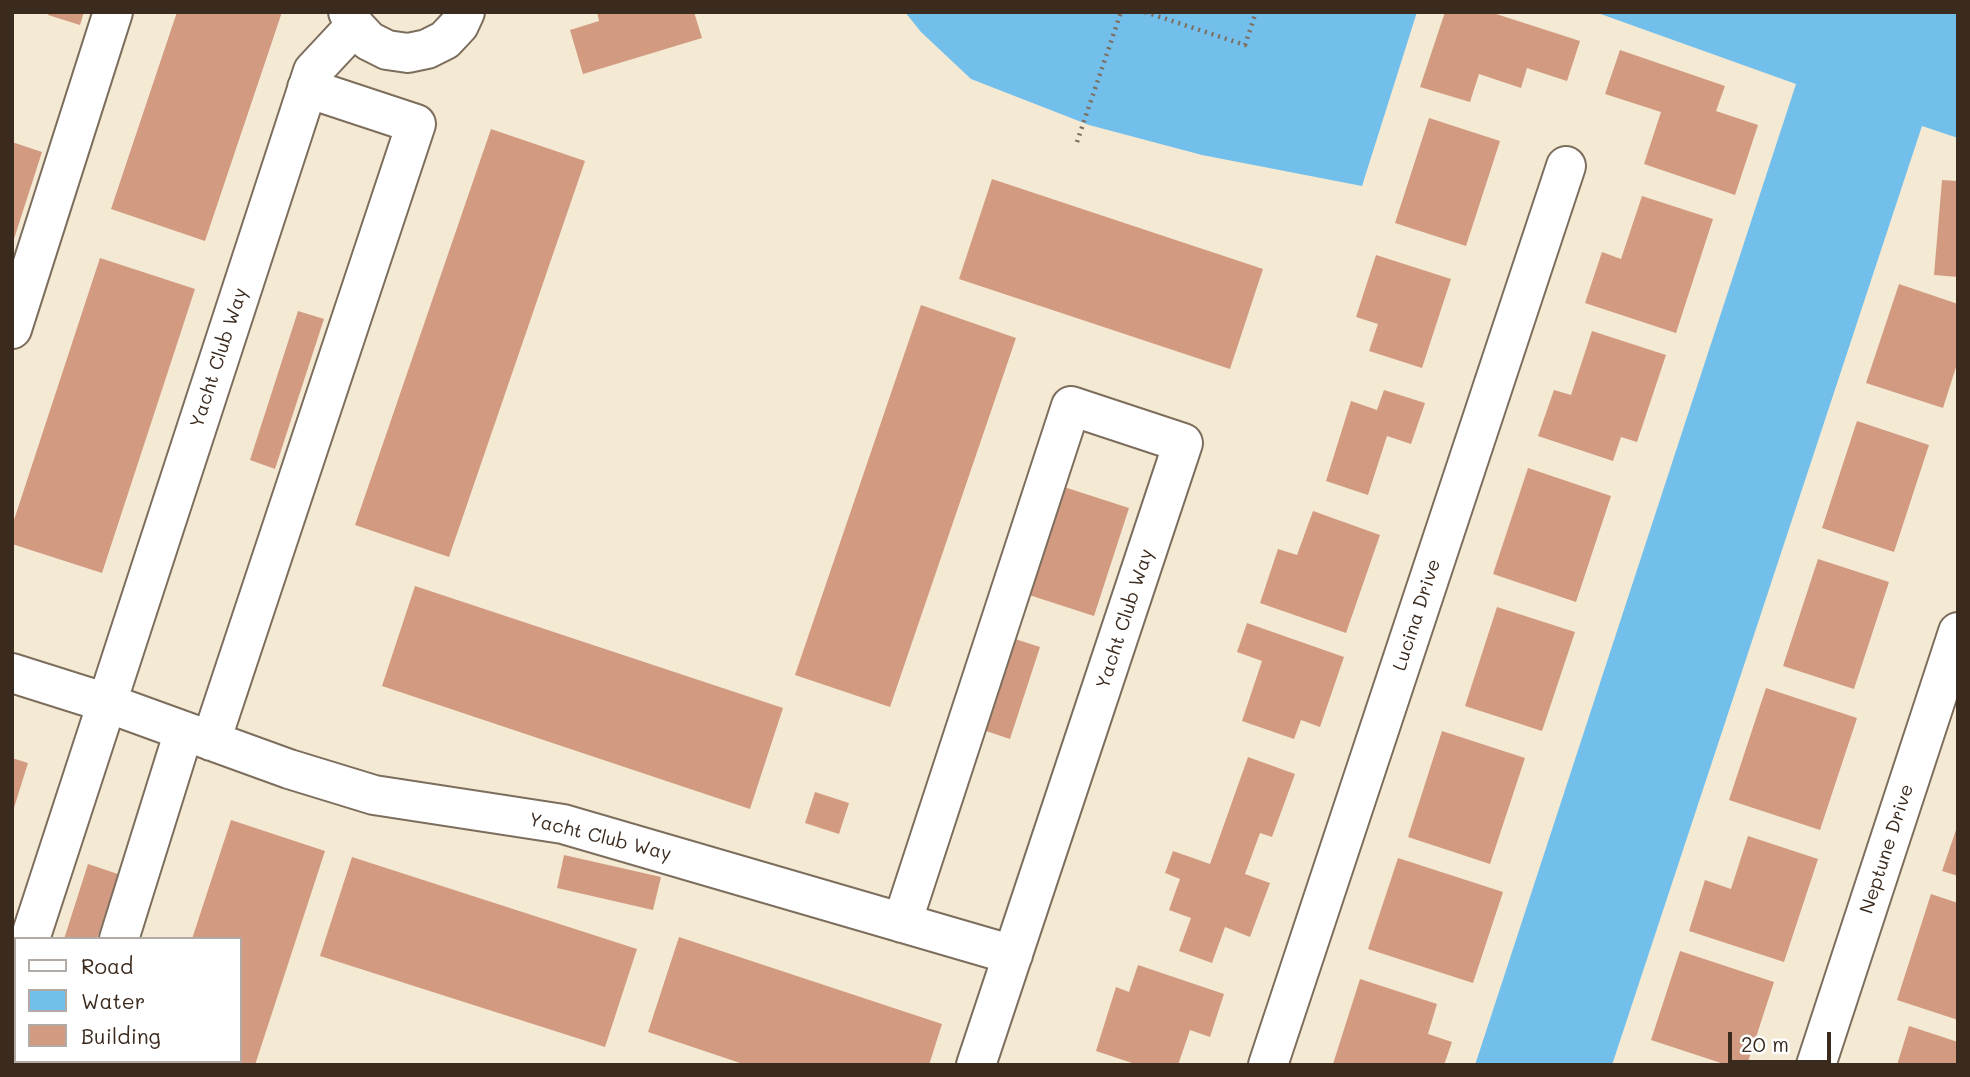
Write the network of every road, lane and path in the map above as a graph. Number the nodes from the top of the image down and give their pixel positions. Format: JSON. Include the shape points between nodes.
{"nodes":[{"id":1,"x":113,"y":12,"type":"edge"},
{"id":2,"x":465,"y":12,"type":"edge"},
{"id":3,"x":1121,"y":12,"type":"edge"},
{"id":4,"x":1145,"y":12,"type":"edge"},
{"id":5,"x":1256,"y":12,"type":"edge"},
{"id":6,"x":352,"y":19,"type":"edge"},
{"id":7,"x":307,"y":88,"type":"junction"},
{"id":8,"x":1077,"y":142,"type":"dead end"},
{"id":9,"x":1566,"y":166,"type":"dead end"},
{"id":10,"x":12,"y":329,"type":"edge"},
{"id":11,"x":1958,"y":632,"type":"edge"},
{"id":12,"x":12,"y":673,"type":"edge"},
{"id":13,"x":107,"y":703,"type":"junction"},
{"id":14,"x":198,"y":736,"type":"junction"},
{"id":15,"x":902,"y":923,"type":"junction"},
{"id":16,"x":31,"y":937,"type":"edge"},
{"id":17,"x":120,"y":937,"type":"edge"},
{"id":18,"x":1013,"y":955,"type":"junction"},
{"id":19,"x":976,"y":1065,"type":"edge"},
{"id":20,"x":1268,"y":1065,"type":"edge"},
{"id":21,"x":1816,"y":1065,"type":"edge"}],
"edges":[{"from":1,"to":10,"type":"street"},
{"from":2,"to":6,"type":"street","name":"Yacht Club Way","via":[[445,40],[408,53],[369,41]]},
{"from":3,"to":8,"type":"path"},
{"from":4,"to":5,"type":"path","via":[[1245,45]]},
{"from":6,"to":7,"type":"street","name":"Yacht Club Way","via":[[313,71]]},
{"from":7,"to":13,"type":"street","name":"Yacht Club Way"},
{"from":7,"to":14,"type":"street","via":[[416,124]]},
{"from":9,"to":20,"type":"street","name":"Lucina Drive"},
{"from":11,"to":21,"type":"street","name":"Neptune Drive"},
{"from":12,"to":13,"type":"street"},
{"from":13,"to":14,"type":"street","name":"Yacht Club Way"},
{"from":13,"to":16,"type":"street","name":"Yacht Club Way"},
{"from":14,"to":15,"type":"street","name":"Yacht Club Way","via":[[374,795],[563,824]]},
{"from":14,"to":17,"type":"street"},
{"from":15,"to":18,"type":"street","name":"Yacht Club Way"},
{"from":15,"to":18,"type":"street","name":"Yacht Club Way","via":[[1071,406],[1183,443]]},
{"from":18,"to":19,"type":"street","name":"Yacht Club Way"}]}
